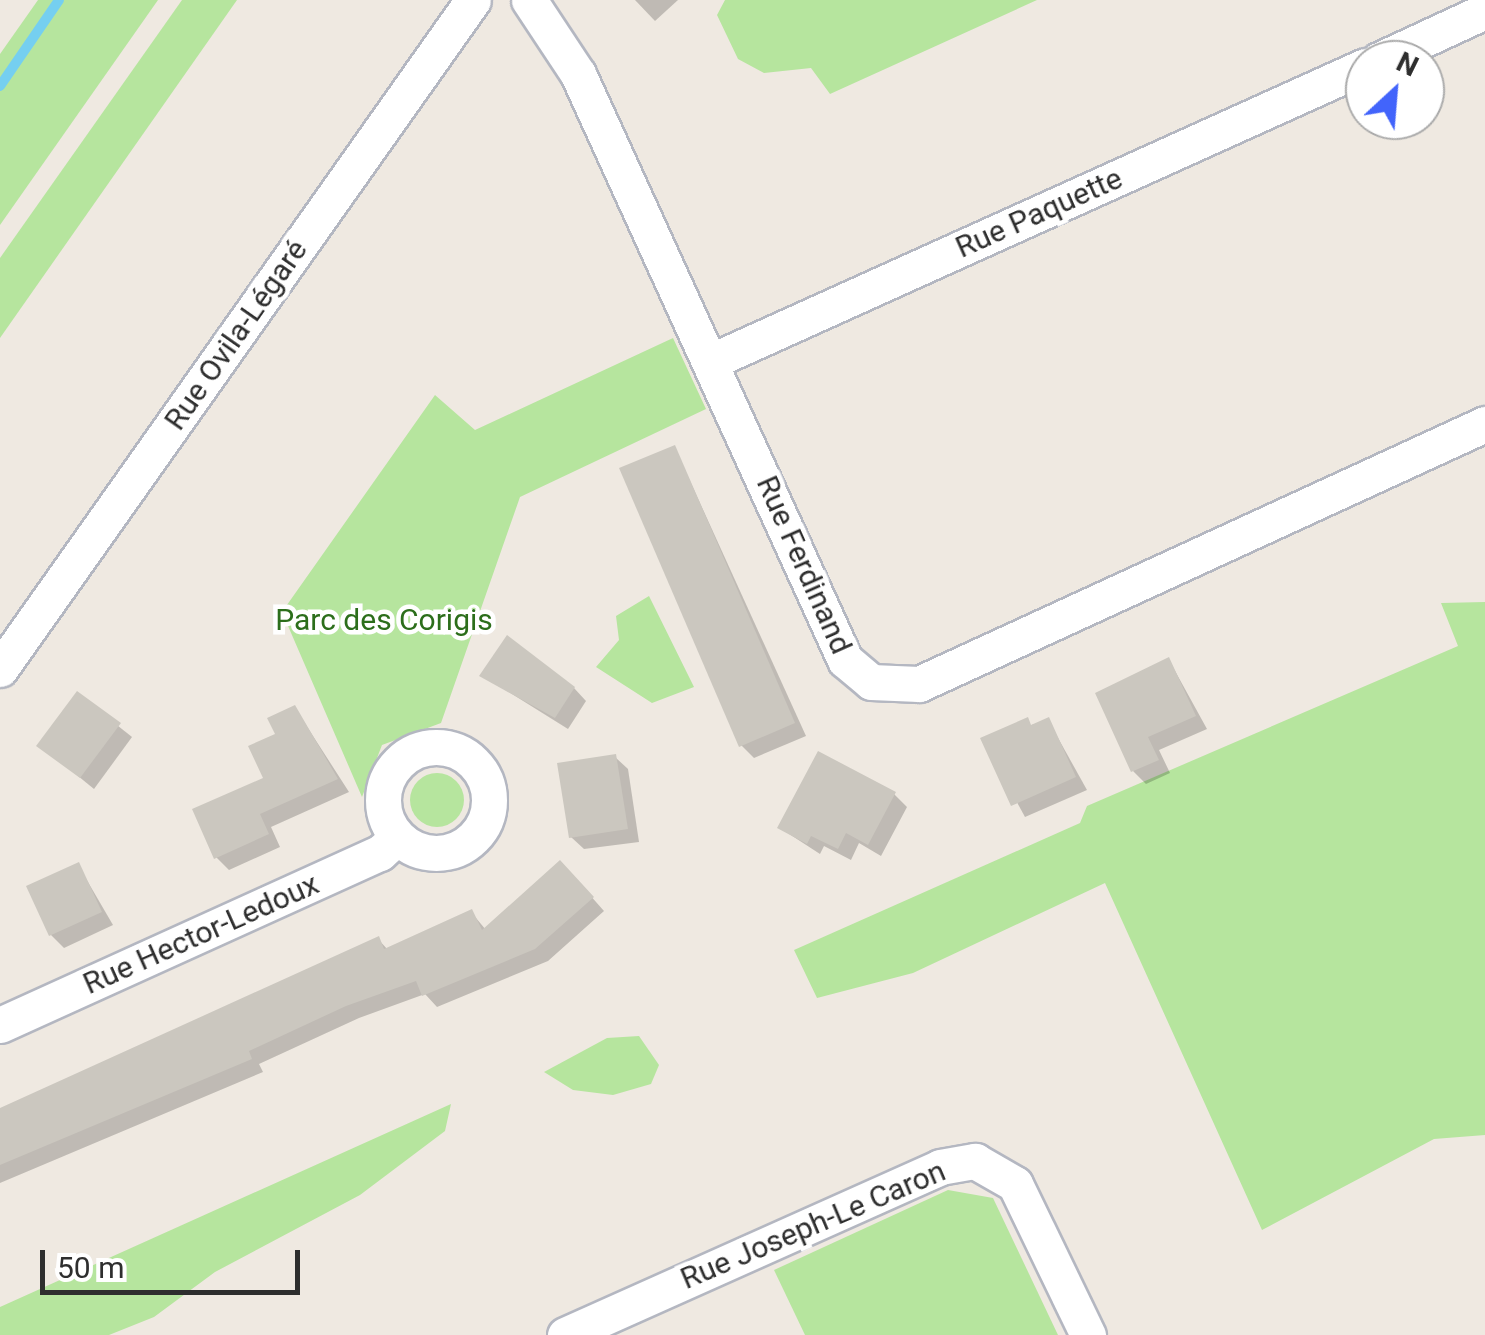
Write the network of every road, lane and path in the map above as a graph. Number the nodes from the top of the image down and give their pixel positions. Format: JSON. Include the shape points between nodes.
{"nodes":[{"id":1,"x":472,"y":0,"type":"edge"},
{"id":2,"x":529,"y":0,"type":"edge"},
{"id":3,"x":1485,"y":11,"type":"edge"},
{"id":4,"x":1422,"y":40,"type":"edge"},
{"id":5,"x":1345,"y":75,"type":"edge"},
{"id":6,"x":714,"y":360,"type":"junction"},
{"id":7,"x":1485,"y":424,"type":"edge"},
{"id":8,"x":0,"y":669,"type":"edge"},
{"id":9,"x":397,"y":837,"type":"dead end"},
{"id":10,"x":0,"y":1025,"type":"edge"},
{"id":11,"x":565,"y":1335,"type":"edge"},
{"id":12,"x":1088,"y":1335,"type":"edge"}],
"edges":[{"from":1,"to":8,"type":"street","name":"Rue Ovila-Légaré"},
{"from":2,"to":6,"type":"street","name":"Rue Ferdinand","via":[[578,74]]},
{"from":3,"to":4,"type":"street"},
{"from":5,"to":6,"type":"street","name":"Rue Paquette"},
{"from":6,"to":7,"type":"street","name":"Rue Ferdinand","via":[[844,660],[872,682],[900,689]]},
{"from":9,"to":10,"type":"street","name":"Rue Hector-Ledoux","via":[[380,853]]},
{"from":11,"to":12,"type":"street","name":"Rue Joseph-Le Caron","via":[[925,1173],[975,1161],[1015,1184]]}]}
